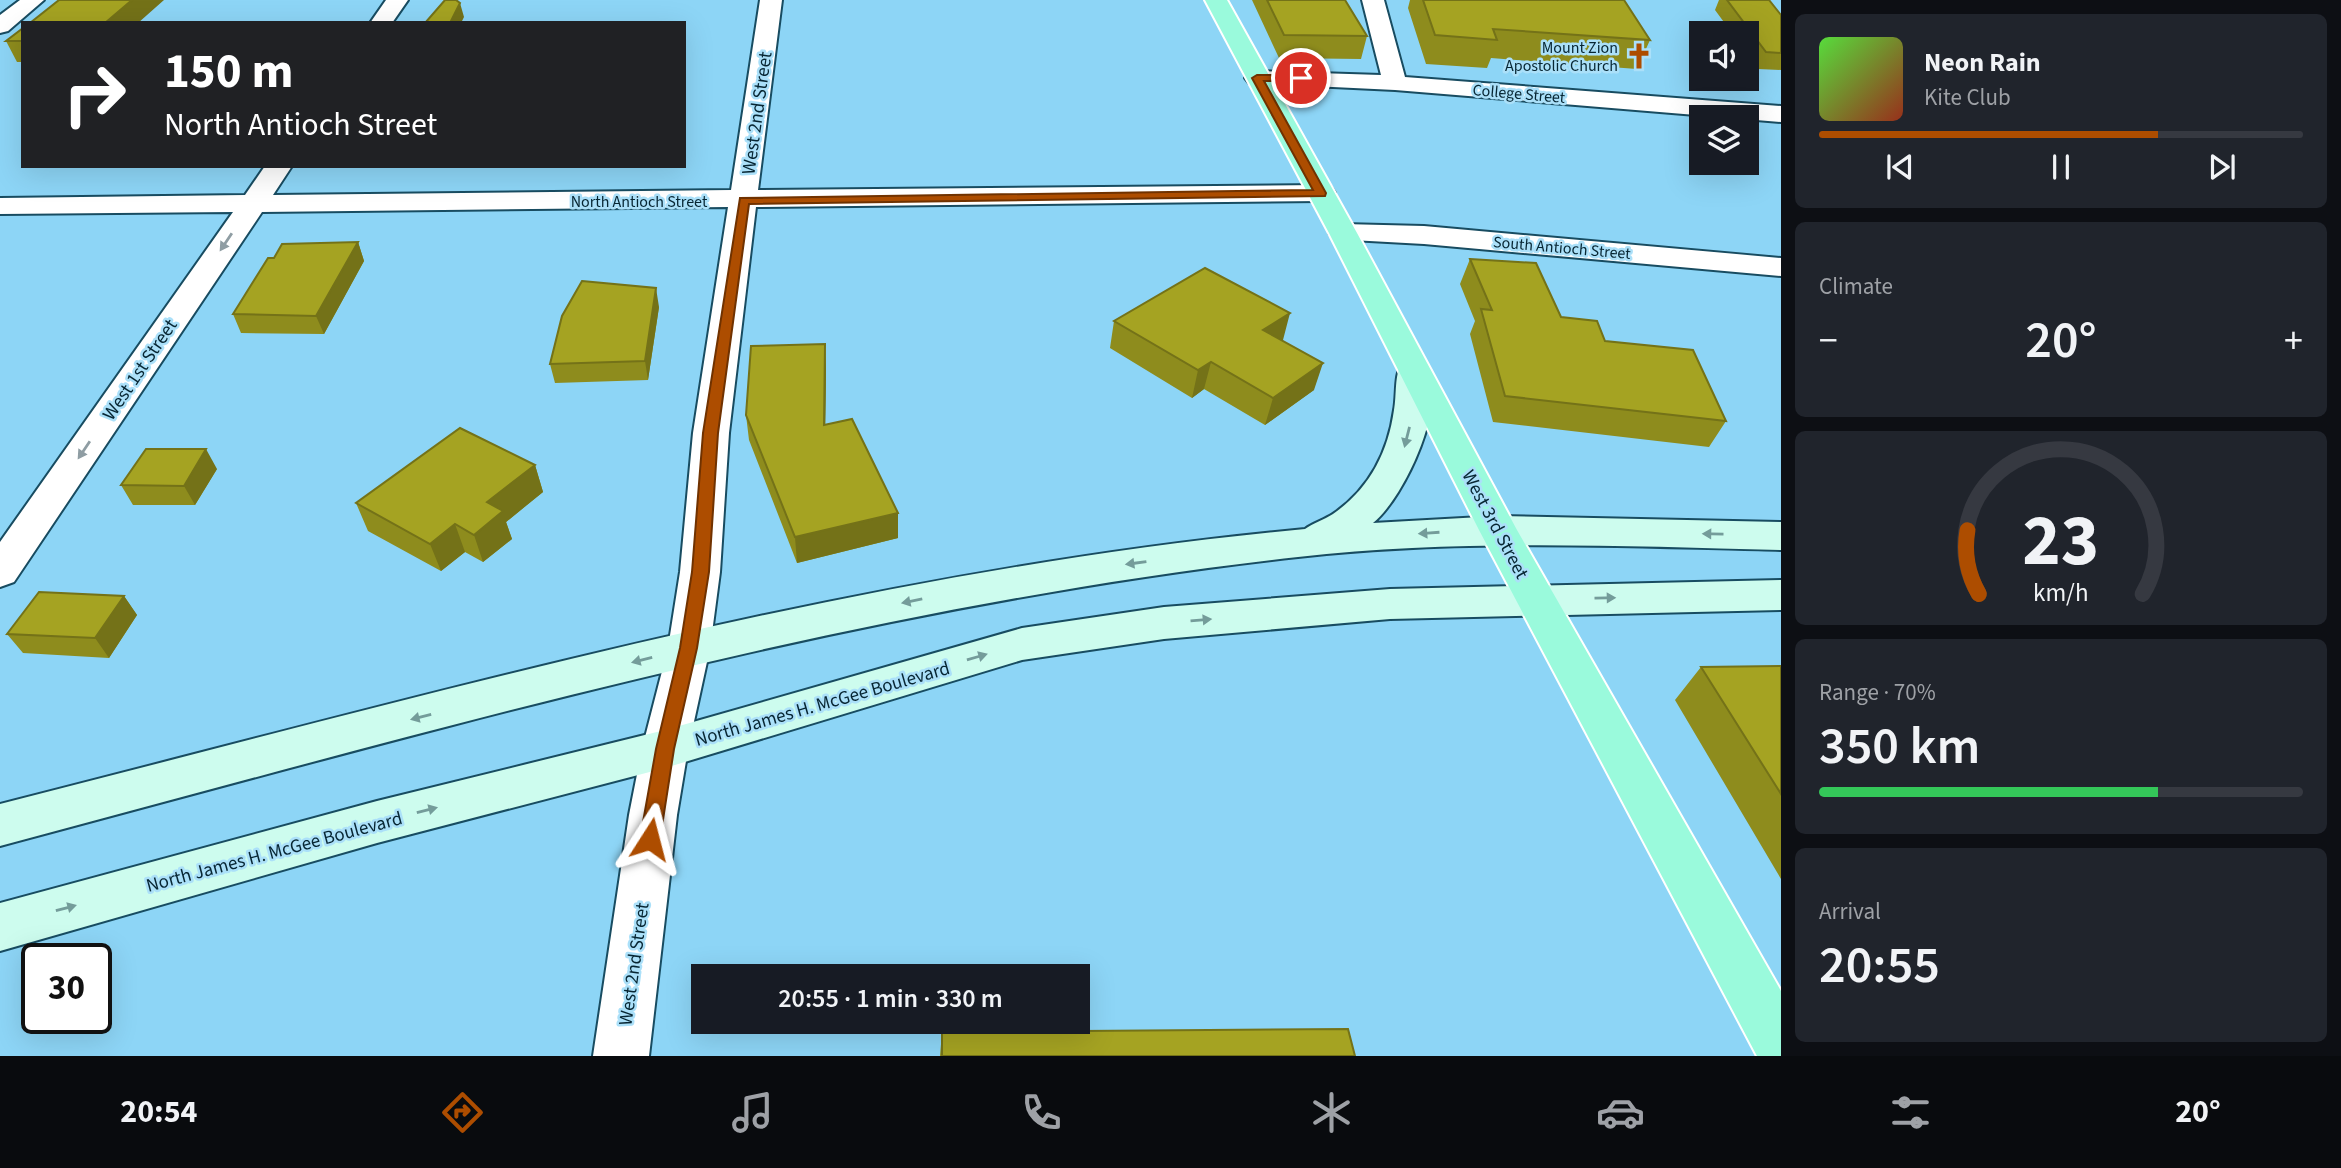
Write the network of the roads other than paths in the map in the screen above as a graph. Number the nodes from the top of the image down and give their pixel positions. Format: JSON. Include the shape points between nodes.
{"nodes":[{"id":1,"x":33,"y":0,"type":"edge"},
{"id":2,"x":397,"y":0,"type":"edge"},
{"id":3,"x":771,"y":0,"type":"edge"},
{"id":4,"x":1216,"y":0,"type":"edge"},
{"id":5,"x":1373,"y":0,"type":"edge"},
{"id":6,"x":382,"y":21,"type":"edge"},
{"id":7,"x":0,"y":26,"type":"edge"},
{"id":8,"x":1257,"y":78,"type":"junction"},
{"id":9,"x":1395,"y":83,"type":"junction"},
{"id":10,"x":1781,"y":114,"type":"edge"},
{"id":11,"x":278,"y":168,"type":"edge"},
{"id":12,"x":1321,"y":193,"type":"junction"},
{"id":13,"x":744,"y":201,"type":"junction"},
{"id":14,"x":253,"y":203,"type":"junction"},
{"id":15,"x":0,"y":206,"type":"edge"},
{"id":16,"x":1343,"y":233,"type":"junction"},
{"id":17,"x":1781,"y":267,"type":"edge"},
{"id":18,"x":1414,"y":370,"type":"junction"},
{"id":19,"x":1497,"y":530,"type":"junction"},
{"id":20,"x":1781,"y":536,"type":"edge"},
{"id":21,"x":1301,"y":543,"type":"junction"},
{"id":22,"x":0,"y":572,"type":"edge"},
{"id":23,"x":1781,"y":595,"type":"edge"},
{"id":24,"x":1536,"y":599,"type":"junction"},
{"id":25,"x":689,"y":648,"type":"junction"},
{"id":26,"x":665,"y":749,"type":"junction"},
{"id":27,"x":0,"y":825,"type":"edge"},
{"id":28,"x":0,"y":927,"type":"edge"},
{"id":29,"x":1781,"y":1045,"type":"edge"},
{"id":30,"x":621,"y":1056,"type":"edge"}],
"edges":[{"from":1,"to":7,"type":"street"},
{"from":2,"to":6,"type":"street"},
{"from":3,"to":13,"type":"street","name":"West 2nd Street"},
{"from":4,"to":8,"type":"main road","name":"West 3rd Street"},
{"from":5,"to":9,"type":"street"},
{"from":8,"to":9,"type":"street","name":"College Street"},
{"from":8,"to":12,"type":"main road","name":"West 3rd Street"},
{"from":9,"to":10,"type":"street","name":"College Street"},
{"from":11,"to":14,"type":"street","name":"West 1st Street"},
{"from":12,"to":13,"type":"street","name":"North Antioch Street"},
{"from":12,"to":16,"type":"main road","name":"West 3rd Street"},
{"from":13,"to":14,"type":"street","name":"North Antioch Street"},
{"from":13,"to":25,"type":"street","name":"West 2nd Street","via":[[710,433],[700,572]]},
{"from":14,"to":15,"type":"street","name":"North Antioch Street"},
{"from":14,"to":22,"type":"street","name":"West 1st Street","one_way":true},
{"from":16,"to":17,"type":"street","name":"South Antioch Street","via":[[1424,235]]},
{"from":16,"to":18,"type":"main road","name":"West 3rd Street"},
{"from":18,"to":19,"type":"main road","name":"West 3rd Street"},
{"from":18,"to":21,"type":"main road","one_way":true,"via":[[1416,401],[1406,446],[1378,498],[1359,517]]},
{"from":20,"to":19,"type":"main road","one_way":true},
{"from":19,"to":21,"type":"main road","one_way":true},
{"from":19,"to":24,"type":"main road","name":"West 3rd Street"},
{"from":21,"to":25,"type":"main road","one_way":true,"via":[[991,585]]},
{"from":24,"to":23,"type":"main road","name":"North James H. McGee Boulevard","one_way":true},
{"from":26,"to":24,"type":"main road","name":"North James H. McGee Boulevard","one_way":true,"via":[[1022,644],[1164,623],[1390,604]]},
{"from":24,"to":29,"type":"main road","name":"West 3rd Street"},
{"from":25,"to":26,"type":"street","name":"West 2nd Street"},
{"from":25,"to":27,"type":"main road","one_way":true},
{"from":28,"to":26,"type":"main road","name":"North James H. McGee Boulevard","one_way":true,"via":[[377,822]]},
{"from":26,"to":30,"type":"street","name":"West 2nd Street"}]}
